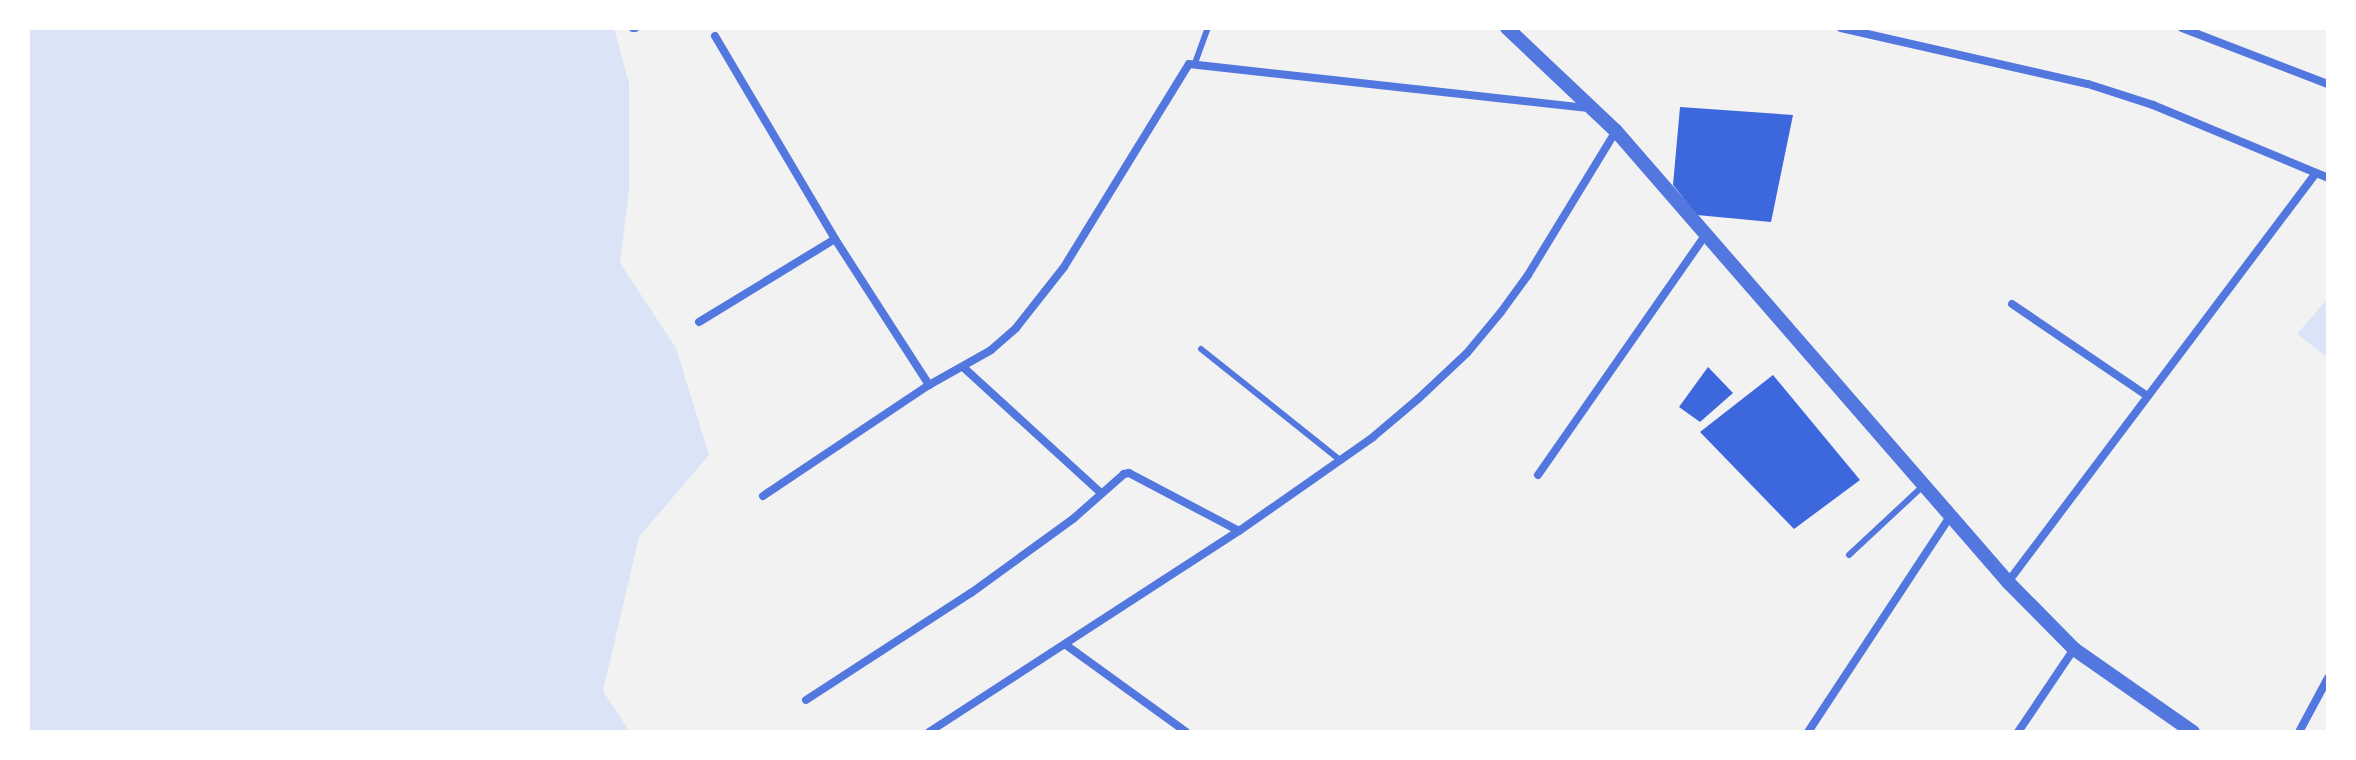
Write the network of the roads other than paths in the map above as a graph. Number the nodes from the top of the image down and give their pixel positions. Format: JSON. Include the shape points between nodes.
{"nodes":[{"id":1,"x":1208,"y":28,"type":"edge"},
{"id":2,"x":1507,"y":28,"type":"edge"},
{"id":3,"x":1841,"y":28,"type":"edge"},
{"id":4,"x":2182,"y":28,"type":"edge"},
{"id":5,"x":715,"y":36,"type":"dead end"},
{"id":6,"x":1195,"y":63,"type":"junction"},
{"id":7,"x":2328,"y":84,"type":"edge"},
{"id":8,"x":1596,"y":109,"type":"junction"},
{"id":9,"x":1616,"y":131,"type":"junction"},
{"id":10,"x":2316,"y":173,"type":"junction"},
{"id":11,"x":2328,"y":178,"type":"edge"},
{"id":12,"x":1705,"y":236,"type":"junction"},
{"id":13,"x":835,"y":239,"type":"junction"},
{"id":14,"x":2012,"y":304,"type":"dead end"},
{"id":15,"x":699,"y":322,"type":"dead end"},
{"id":16,"x":1201,"y":349,"type":"dead end"},
{"id":17,"x":963,"y":367,"type":"junction"},
{"id":18,"x":929,"y":385,"type":"junction"},
{"id":19,"x":2146,"y":395,"type":"junction"},
{"id":20,"x":1340,"y":460,"type":"junction"},
{"id":21,"x":1538,"y":475,"type":"dead end"},
{"id":22,"x":1922,"y":487,"type":"junction"},
{"id":23,"x":1101,"y":493,"type":"junction"},
{"id":24,"x":763,"y":496,"type":"dead end"},
{"id":25,"x":1949,"y":518,"type":"junction"},
{"id":26,"x":1239,"y":531,"type":"junction"},
{"id":27,"x":1849,"y":555,"type":"dead end"},
{"id":28,"x":2008,"y":582,"type":"junction"},
{"id":29,"x":1066,"y":645,"type":"junction"},
{"id":30,"x":2074,"y":649,"type":"junction"},
{"id":31,"x":2328,"y":678,"type":"edge"},
{"id":32,"x":806,"y":700,"type":"dead end"},
{"id":33,"x":929,"y":732,"type":"edge"},
{"id":34,"x":1186,"y":732,"type":"edge"},
{"id":35,"x":1808,"y":732,"type":"edge"},
{"id":36,"x":2018,"y":732,"type":"edge"},
{"id":37,"x":2193,"y":732,"type":"edge"},
{"id":38,"x":2299,"y":732,"type":"edge"}],
"edges":[{"from":1,"to":6,"type":"lane"},
{"from":2,"to":8,"type":"street"},
{"from":3,"to":10,"type":"street","via":[[2088,84],[2153,105]]},
{"from":4,"to":7,"type":"street"},
{"from":5,"to":13,"type":"street"},
{"from":6,"to":8,"type":"street"},
{"from":6,"to":17,"type":"street","via":[[1184,68],[1042,298],[1004,340]]},
{"from":8,"to":9,"type":"street"},
{"from":9,"to":12,"type":"street"},
{"from":9,"to":20,"type":"street","via":[[1528,275],[1467,353]]},
{"from":10,"to":11,"type":"street"},
{"from":10,"to":19,"type":"street"},
{"from":12,"to":21,"type":"street"},
{"from":12,"to":22,"type":"street"},
{"from":13,"to":15,"type":"street"},
{"from":13,"to":18,"type":"street"},
{"from":14,"to":19,"type":"street"},
{"from":16,"to":20,"type":"lane"},
{"from":17,"to":18,"type":"street"},
{"from":17,"to":23,"type":"street"},
{"from":18,"to":24,"type":"street"},
{"from":19,"to":28,"type":"street"},
{"from":20,"to":26,"type":"street"},
{"from":22,"to":25,"type":"street"},
{"from":22,"to":27,"type":"lane"},
{"from":23,"to":26,"type":"street","via":[[1129,473]]},
{"from":23,"to":32,"type":"street","via":[[971,593]]},
{"from":25,"to":28,"type":"street"},
{"from":25,"to":35,"type":"street"},
{"from":26,"to":29,"type":"street"},
{"from":28,"to":30,"type":"street"},
{"from":29,"to":33,"type":"street"},
{"from":29,"to":34,"type":"street"},
{"from":30,"to":36,"type":"street"},
{"from":30,"to":37,"type":"street"},
{"from":31,"to":38,"type":"street"}]}
